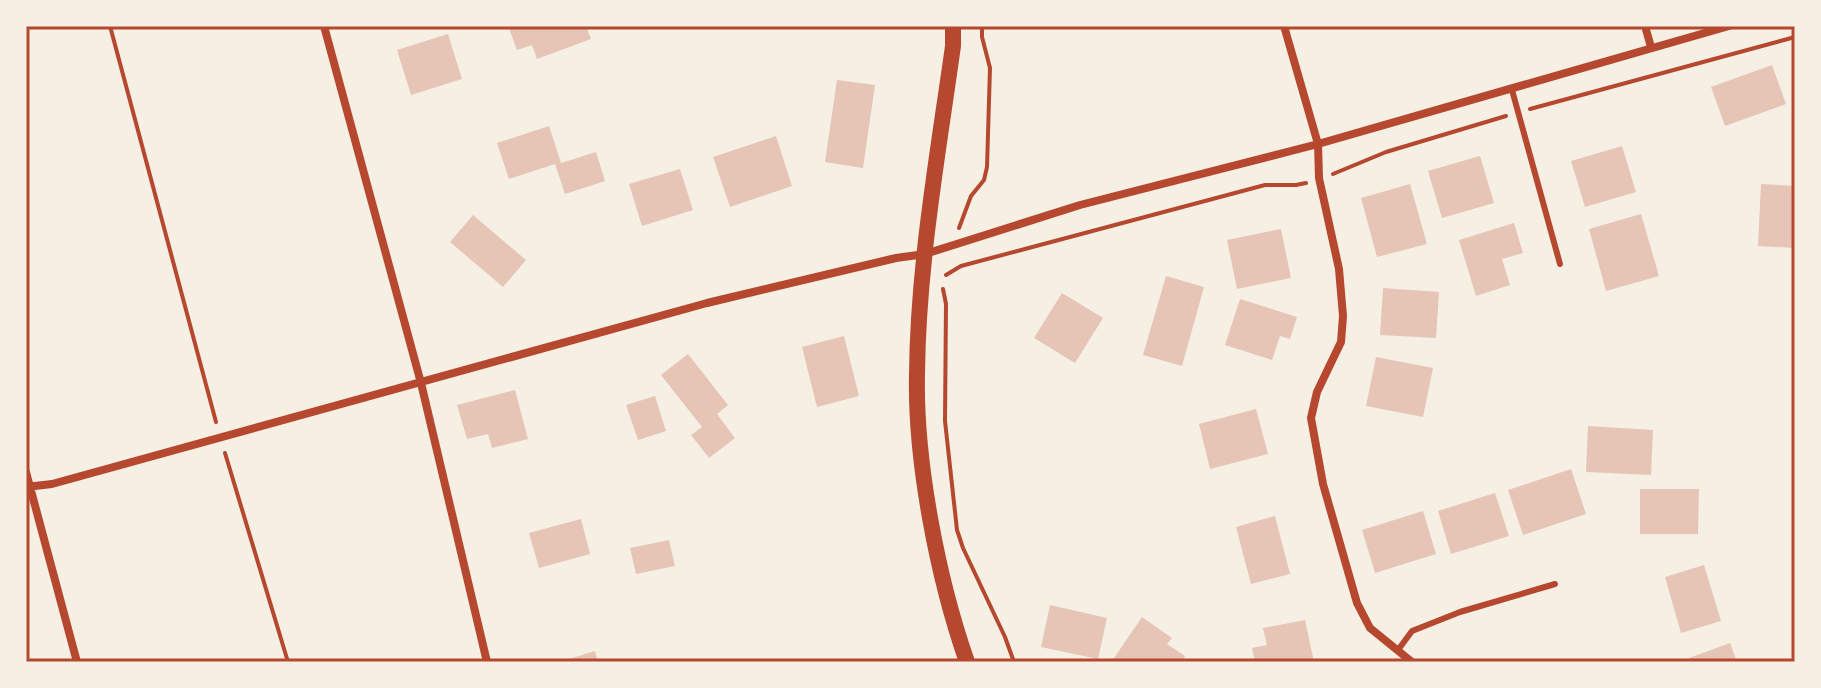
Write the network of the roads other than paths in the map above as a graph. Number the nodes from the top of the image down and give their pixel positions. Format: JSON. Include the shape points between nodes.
{"nodes":[{"id":1,"x":324,"y":26,"type":"edge"},
{"id":2,"x":953,"y":26,"type":"edge"},
{"id":3,"x":1284,"y":26,"type":"edge"},
{"id":4,"x":1645,"y":26,"type":"edge"},
{"id":5,"x":1729,"y":26,"type":"edge"},
{"id":6,"x":1651,"y":47,"type":"junction"},
{"id":7,"x":1512,"y":90,"type":"junction"},
{"id":8,"x":1318,"y":144,"type":"junction"},
{"id":9,"x":925,"y":254,"type":"junction"},
{"id":10,"x":1560,"y":264,"type":"dead end"},
{"id":11,"x":421,"y":383,"type":"junction"},
{"id":12,"x":26,"y":472,"type":"edge"},
{"id":13,"x":28,"y":486,"type":"edge"},
{"id":14,"x":1555,"y":584,"type":"dead end"},
{"id":15,"x":1398,"y":650,"type":"junction"},
{"id":16,"x":77,"y":662,"type":"edge"},
{"id":17,"x":487,"y":662,"type":"edge"},
{"id":18,"x":967,"y":662,"type":"edge"},
{"id":19,"x":1412,"y":662,"type":"edge"}],
"edges":[{"from":1,"to":11,"type":"street"},
{"from":2,"to":9,"type":"main road"},
{"from":3,"to":8,"type":"street"},
{"from":4,"to":6,"type":"street"},
{"from":5,"to":6,"type":"street"},
{"from":6,"to":7,"type":"street"},
{"from":7,"to":8,"type":"street"},
{"from":7,"to":10,"type":"lane"},
{"from":8,"to":9,"type":"street","via":[[1080,205]]},
{"from":8,"to":15,"type":"street","via":[[1343,316],[1341,342],[1311,418],[1323,484],[1357,603],[1370,628]]},
{"from":9,"to":11,"type":"street","via":[[707,303]]},
{"from":9,"to":18,"type":"main road","via":[[919,421],[938,554]]},
{"from":11,"to":13,"type":"street","via":[[52,484]]},
{"from":11,"to":17,"type":"street"},
{"from":12,"to":13,"type":"street"},
{"from":13,"to":16,"type":"street"},
{"from":14,"to":15,"type":"lane","via":[[1412,631]]},
{"from":15,"to":19,"type":"street"}]}
